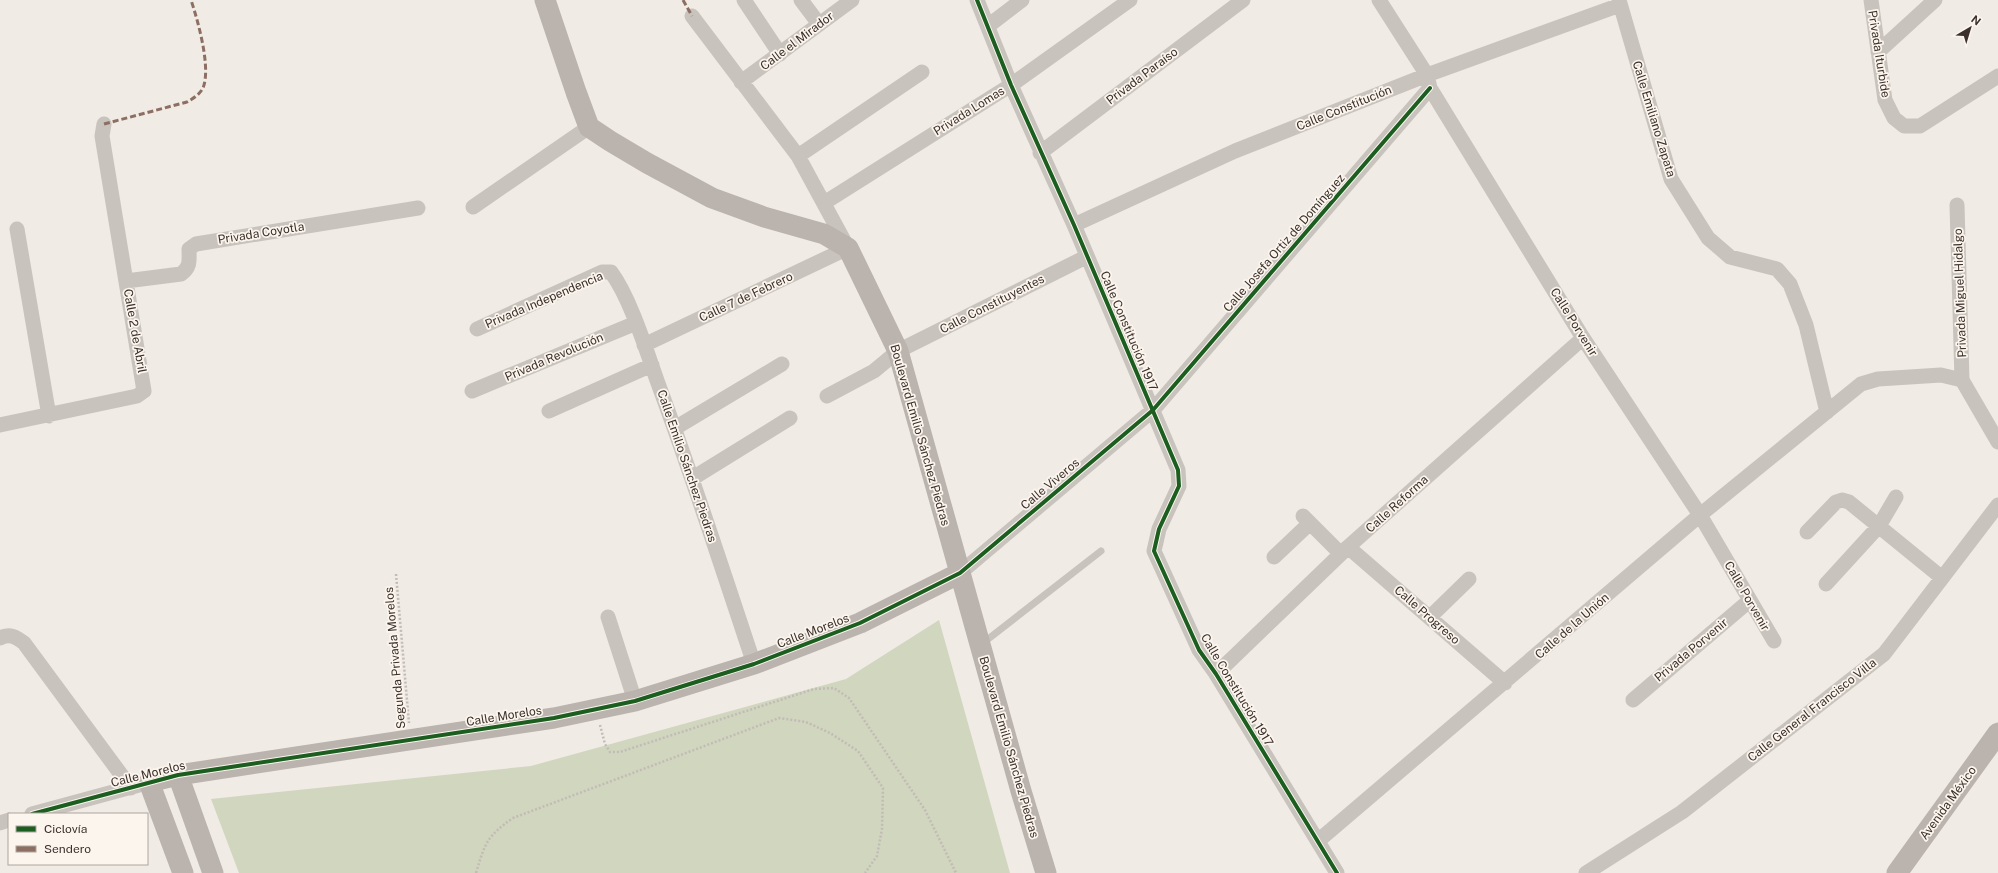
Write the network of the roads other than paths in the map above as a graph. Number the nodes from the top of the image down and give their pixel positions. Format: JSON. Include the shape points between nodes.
{"nodes":[{"id":1,"x":545,"y":0,"type":"edge"},
{"id":2,"x":744,"y":0,"type":"edge"},
{"id":3,"x":801,"y":0,"type":"edge"},
{"id":4,"x":852,"y":0,"type":"edge"},
{"id":5,"x":977,"y":0,"type":"edge"},
{"id":6,"x":1022,"y":0,"type":"edge"},
{"id":7,"x":1130,"y":0,"type":"edge"},
{"id":8,"x":1243,"y":0,"type":"edge"},
{"id":9,"x":1379,"y":0,"type":"edge"},
{"id":10,"x":1871,"y":0,"type":"edge"},
{"id":11,"x":1935,"y":0,"type":"edge"},
{"id":12,"x":1619,"y":2,"type":"edge"},
{"id":13,"x":692,"y":16,"type":"dead end"},
{"id":14,"x":819,"y":24,"type":"junction"},
{"id":15,"x":988,"y":26,"type":"junction"},
{"id":16,"x":1878,"y":52,"type":"junction"},
{"id":17,"x":780,"y":54,"type":"junction"},
{"id":18,"x":922,"y":72,"type":"dead end"},
{"id":19,"x":1998,"y":76,"type":"edge"},
{"id":20,"x":1429,"y":81,"type":"junction"},
{"id":21,"x":741,"y":82,"type":"junction"},
{"id":22,"x":1011,"y":85,"type":"junction"},
{"id":23,"x":104,"y":124,"type":"dead end"},
{"id":24,"x":590,"y":127,"type":"junction"},
{"id":25,"x":1040,"y":153,"type":"junction"},
{"id":26,"x":798,"y":156,"type":"junction"},
{"id":27,"x":824,"y":203,"type":"junction"},
{"id":28,"x":1957,"y":205,"type":"dead end"},
{"id":29,"x":473,"y":207,"type":"dead end"},
{"id":30,"x":418,"y":208,"type":"dead end"},
{"id":31,"x":1074,"y":225,"type":"junction"},
{"id":32,"x":18,"y":229,"type":"dead end"},
{"id":33,"x":848,"y":248,"type":"junction"},
{"id":34,"x":1086,"y":257,"type":"junction"},
{"id":35,"x":611,"y":272,"type":"joint"},
{"id":36,"x":126,"y":281,"type":"junction"},
{"id":37,"x":636,"y":323,"type":"junction"},
{"id":38,"x":477,"y":329,"type":"dead end"},
{"id":39,"x":1583,"y":338,"type":"junction"},
{"id":40,"x":644,"y":345,"type":"junction"},
{"id":41,"x":898,"y":351,"type":"junction"},
{"id":42,"x":782,"y":364,"type":"dead end"},
{"id":43,"x":652,"y":366,"type":"junction"},
{"id":44,"x":1962,"y":380,"type":"junction"},
{"id":45,"x":472,"y":391,"type":"dead end"},
{"id":46,"x":827,"y":396,"type":"dead end"},
{"id":47,"x":1153,"y":410,"type":"junction"},
{"id":48,"x":548,"y":411,"type":"dead end"},
{"id":49,"x":1827,"y":412,"type":"junction"},
{"id":50,"x":49,"y":416,"type":"junction"},
{"id":51,"x":790,"y":418,"type":"dead end"},
{"id":52,"x":0,"y":426,"type":"edge"},
{"id":53,"x":675,"y":428,"type":"junction"},
{"id":54,"x":1998,"y":442,"type":"edge"},
{"id":55,"x":693,"y":478,"type":"junction"},
{"id":56,"x":1896,"y":497,"type":"dead end"},
{"id":57,"x":1998,"y":505,"type":"edge"},
{"id":58,"x":1700,"y":515,"type":"junction"},
{"id":59,"x":1879,"y":526,"type":"junction"},
{"id":60,"x":1807,"y":532,"type":"dead end"},
{"id":61,"x":1345,"y":550,"type":"junction"},
{"id":62,"x":1101,"y":551,"type":"dead end"},
{"id":63,"x":1274,"y":557,"type":"dead end"},
{"id":64,"x":960,"y":573,"type":"junction"},
{"id":65,"x":1941,"y":577,"type":"junction"},
{"id":66,"x":1469,"y":579,"type":"dead end"},
{"id":67,"x":1826,"y":584,"type":"dead end"},
{"id":68,"x":1749,"y":601,"type":"junction"},
{"id":69,"x":608,"y":617,"type":"dead end"},
{"id":70,"x":1430,"y":617,"type":"junction"},
{"id":71,"x":0,"y":638,"type":"edge"},
{"id":72,"x":1774,"y":641,"type":"dead end"},
{"id":73,"x":980,"y":645,"type":"junction"},
{"id":74,"x":754,"y":664,"type":"junction"},
{"id":75,"x":1216,"y":674,"type":"junction"},
{"id":76,"x":1505,"y":683,"type":"junction"},
{"id":77,"x":1632,"y":700,"type":"dead end"},
{"id":78,"x":635,"y":701,"type":"junction"},
{"id":79,"x":1998,"y":733,"type":"edge"},
{"id":80,"x":178,"y":775,"type":"junction"},
{"id":81,"x":140,"y":785,"type":"junction"},
{"id":82,"x":36,"y":813,"type":"edge"},
{"id":83,"x":1318,"y":841,"type":"junction"},
{"id":84,"x":183,"y":873,"type":"edge"},
{"id":85,"x":213,"y":873,"type":"edge"},
{"id":86,"x":1046,"y":873,"type":"edge"},
{"id":87,"x":1337,"y":873,"type":"edge"},
{"id":88,"x":1586,"y":873,"type":"edge"},
{"id":89,"x":1897,"y":873,"type":"edge"}],
"edges":[{"from":1,"to":24,"type":"main road"},
{"from":2,"to":17,"type":"street"},
{"from":3,"to":14,"type":"street"},
{"from":4,"to":14,"type":"street","name":"Calle el Mirador"},
{"from":5,"to":15,"type":"street","name":"Calle Constitución 1917"},
{"from":6,"to":15,"type":"street"},
{"from":7,"to":22,"type":"street","name":"Privada Lomas"},
{"from":8,"to":25,"type":"street","name":"Privada Paraíso"},
{"from":9,"to":20,"type":"street","name":"Calle Porvenir"},
{"from":10,"to":16,"type":"street","name":"Privada Iturbide"},
{"from":11,"to":16,"type":"street"},
{"from":12,"to":20,"type":"street","name":"Calle Constitución"},
{"from":12,"to":49,"type":"street","name":"Calle Emiliano Zapata","via":[[1672,179],[1708,238],[1730,256],[1777,269],[1790,284],[1806,325]]},
{"from":13,"to":21,"type":"street"},
{"from":14,"to":17,"type":"street","name":"Calle el Mirador"},
{"from":15,"to":22,"type":"street","name":"Calle Constitución 1917"},
{"from":16,"to":19,"type":"street","name":"Privada Iturbide","via":[[1885,100],[1894,118],[1904,126],[1920,126]]},
{"from":17,"to":21,"type":"street","name":"Calle el Mirador"},
{"from":18,"to":26,"type":"street"},
{"from":20,"to":31,"type":"street","name":"Calle Constitución","via":[[1235,151]]},
{"from":20,"to":39,"type":"street","name":"Calle Porvenir"},
{"from":20,"to":47,"type":"street","name":"Calle Josefa Ortiz de Domínguez"},
{"from":21,"to":26,"type":"street"},
{"from":22,"to":25,"type":"street","name":"Calle Constitución 1917"},
{"from":22,"to":27,"type":"street","name":"Privada Lomas"},
{"from":23,"to":36,"type":"street","name":"Calle 2 de Abril","via":[[102,136]]},
{"from":24,"to":29,"type":"street"},
{"from":24,"to":33,"type":"main road","via":[[640,159],[712,198],[764,217],[824,234]]},
{"from":25,"to":31,"type":"street","name":"Calle Constitución 1917"},
{"from":26,"to":27,"type":"street"},
{"from":27,"to":33,"type":"street"},
{"from":28,"to":44,"type":"street","name":"Privada Miguel Hidalgo"},
{"from":30,"to":36,"type":"street","name":"Privada Coyotla","via":[[196,244],[189,250],[189,264],[181,274]]},
{"from":31,"to":34,"type":"street","name":"Calle Constitución 1917"},
{"from":32,"to":50,"type":"street"},
{"from":33,"to":40,"type":"street","name":"Calle 7 de Febrero"},
{"from":33,"to":41,"type":"main road","name":"Boulevard Emilio Sánchez Piedras"},
{"from":34,"to":41,"type":"street","name":"Calle Constituyentes"},
{"from":34,"to":47,"type":"street","name":"Calle Constitución 1917"},
{"from":35,"to":37,"type":"street","name":"Calle Emilio Sánchez Piedras","via":[[618,281]]},
{"from":35,"to":38,"type":"street","name":"Privada Independencia","via":[[602,272]]},
{"from":36,"to":50,"type":"street","name":"Calle 2 de Abril","via":[[144,391],[137,396]]},
{"from":37,"to":40,"type":"street","name":"Calle Emilio Sánchez Piedras"},
{"from":37,"to":45,"type":"street","name":"Privada Revolución"},
{"from":39,"to":58,"type":"street","name":"Calle Porvenir"},
{"from":39,"to":61,"type":"street","name":"Calle Reforma"},
{"from":40,"to":43,"type":"street","name":"Calle Emilio Sánchez Piedras"},
{"from":41,"to":46,"type":"street","name":"Calle Constituyentes","via":[[874,371]]},
{"from":41,"to":64,"type":"main road","name":"Boulevard Emilio Sánchez Piedras"},
{"from":42,"to":53,"type":"street"},
{"from":43,"to":48,"type":"street"},
{"from":43,"to":53,"type":"street","name":"Calle Emilio Sánchez Piedras"},
{"from":44,"to":49,"type":"street","via":[[1941,375],[1878,380],[1861,384]]},
{"from":44,"to":54,"type":"street"},
{"from":47,"to":64,"type":"street","name":"Calle Viveros"},
{"from":47,"to":75,"type":"street","name":"Calle Constitución 1917","via":[[1178,470],[1179,486],[1159,529],[1154,551],[1199,650]]},
{"from":49,"to":58,"type":"street","name":"Calle de la Unión"},
{"from":50,"to":52,"type":"street","name":"Calle 2 de Abril"},
{"from":51,"to":55,"type":"street"},
{"from":53,"to":55,"type":"street","name":"Calle Emilio Sánchez Piedras"},
{"from":55,"to":74,"type":"street","name":"Calle Emilio Sánchez Piedras"},
{"from":56,"to":59,"type":"street"},
{"from":57,"to":65,"type":"street","name":"Calle General Francisco Villa"},
{"from":58,"to":68,"type":"street","name":"Calle Porvenir"},
{"from":58,"to":76,"type":"street","name":"Calle de la Unión"},
{"from":59,"to":60,"type":"street","via":[[1849,502],[1842,500],[1836,502]]},
{"from":59,"to":65,"type":"street"},
{"from":59,"to":67,"type":"street"},
{"from":61,"to":63,"type":"street","name":"Calle Progreso","via":[[1306,519]]},
{"from":61,"to":70,"type":"street","name":"Calle Progreso"},
{"from":61,"to":75,"type":"street","name":"Calle Reforma"},
{"from":62,"to":73,"type":"lane"},
{"from":64,"to":73,"type":"main road","name":"Boulevard Emilio Sánchez Piedras"},
{"from":64,"to":74,"type":"main road","name":"Calle Morelos","via":[[860,623]]},
{"from":65,"to":88,"type":"street","name":"Calle General Francisco Villa","via":[[1884,654],[1682,812]]},
{"from":66,"to":70,"type":"street"},
{"from":68,"to":72,"type":"street","name":"Calle Porvenir"},
{"from":68,"to":77,"type":"street","name":"Privada Porvenir"},
{"from":69,"to":78,"type":"street"},
{"from":70,"to":76,"type":"street","name":"Calle Progreso"},
{"from":71,"to":81,"type":"street","via":[[14,636],[24,642]]},
{"from":73,"to":86,"type":"main road","name":"Boulevard Emilio Sánchez Piedras"},
{"from":74,"to":78,"type":"main road","name":"Calle Morelos"},
{"from":75,"to":83,"type":"street","name":"Calle Constitución 1917"},
{"from":76,"to":83,"type":"street","name":"Calle de la Unión"},
{"from":78,"to":80,"type":"main road","name":"Calle Morelos","via":[[554,718]]},
{"from":79,"to":89,"type":"main road","name":"Avenida México"},
{"from":80,"to":81,"type":"main road","name":"Calle Morelos"},
{"from":80,"to":85,"type":"main road"},
{"from":81,"to":82,"type":"street","name":"Calle Morelos"},
{"from":81,"to":84,"type":"main road"},
{"from":83,"to":87,"type":"street","name":"Calle Constitución 1917"}]}
